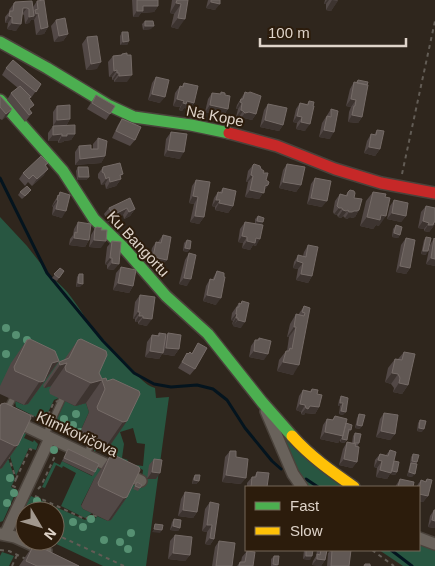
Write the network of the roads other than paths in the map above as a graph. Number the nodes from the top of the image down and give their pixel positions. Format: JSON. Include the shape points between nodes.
{"nodes":[{"id":1,"x":0,"y":42,"type":"edge"},
{"id":2,"x":0,"y":100,"type":"edge"},
{"id":3,"x":435,"y":193,"type":"edge"},
{"id":4,"x":12,"y":400,"type":"dead end"},
{"id":5,"x":62,"y":400,"type":"road end"},
{"id":6,"x":262,"y":402,"type":"junction"},
{"id":7,"x":4,"y":418,"type":"edge"},
{"id":8,"x":47,"y":437,"type":"junction"},
{"id":9,"x":94,"y":440,"type":"road end"},
{"id":10,"x":86,"y":455,"type":"junction"},
{"id":11,"x":141,"y":480,"type":"edge"},
{"id":12,"x":301,"y":486,"type":"edge"},
{"id":13,"x":353,"y":486,"type":"edge"},
{"id":14,"x":4,"y":534,"type":"edge"},
{"id":15,"x":420,"y":538,"type":"edge"},
{"id":16,"x":435,"y":544,"type":"edge"},
{"id":17,"x":59,"y":558,"type":"edge"}],
"edges":[{"from":1,"to":3,"type":"street","name":"Na Kope","via":[[134,117],[226,132],[277,146],[381,183]]},
{"from":2,"to":6,"type":"street","name":"Ku Bangortu","via":[[63,171],[94,219],[166,296],[208,334]]},
{"from":4,"to":7,"type":"lane"},
{"from":5,"to":8,"type":"lane"},
{"from":6,"to":12,"type":"street","name":"Ku Bangortu"},
{"from":6,"to":13,"type":"street","name":"Ku Bangortu","via":[[306,451]]},
{"from":7,"to":8,"type":"street","name":"Klimkovičova"},
{"from":8,"to":10,"type":"street","name":"Klimkovičova"},
{"from":8,"to":14,"type":"street"},
{"from":9,"to":10,"type":"lane"},
{"from":10,"to":11,"type":"street","name":"Klimkovičova","via":[[115,473]]},
{"from":14,"to":17,"type":"street"},
{"from":15,"to":16,"type":"street"}]}
